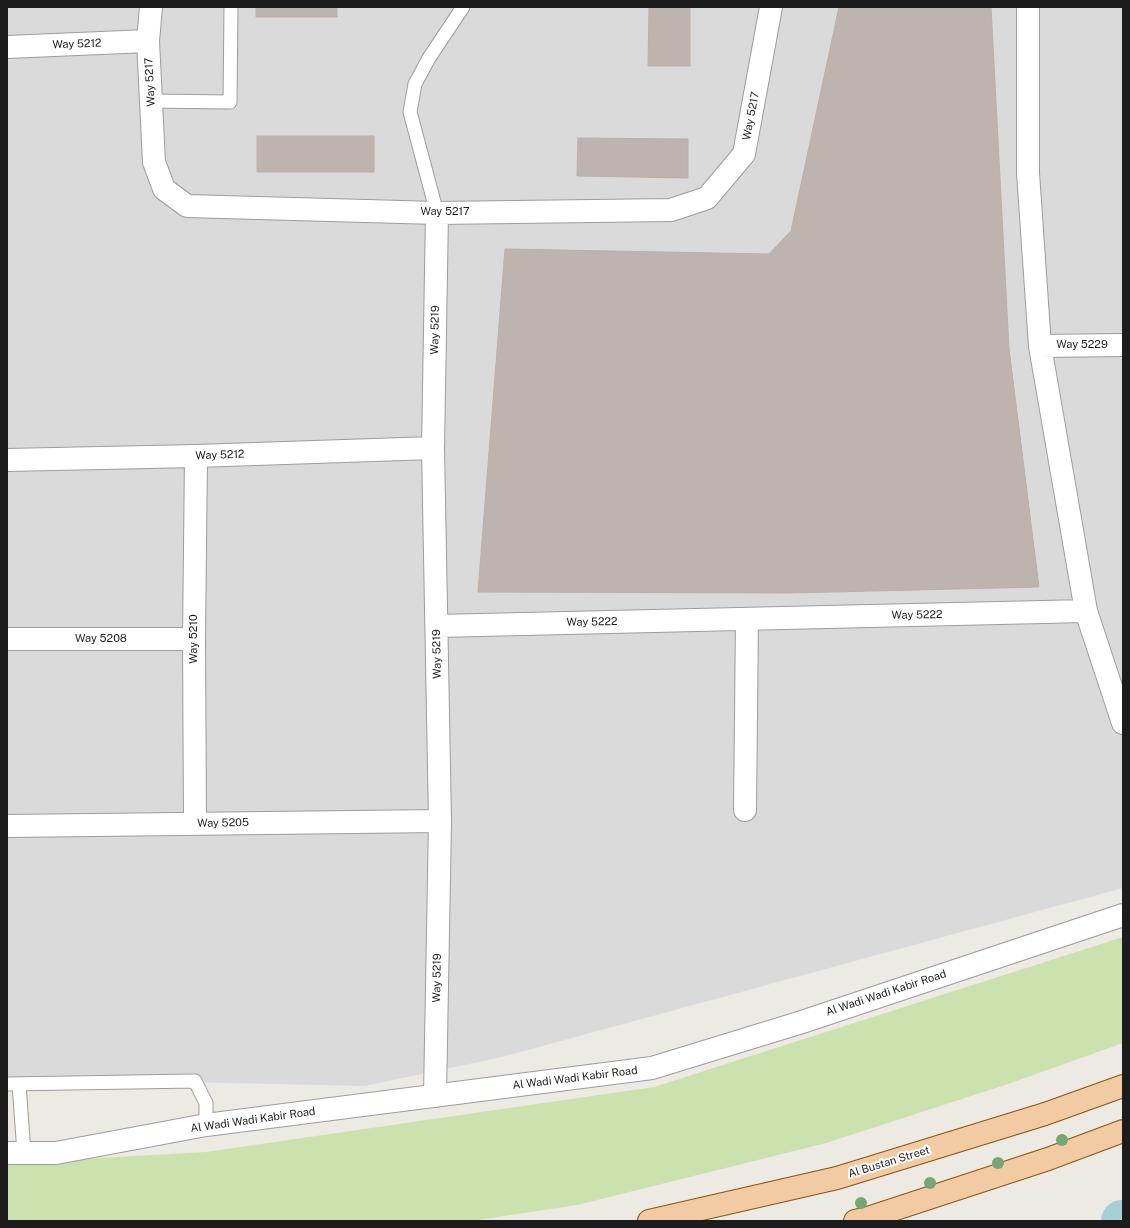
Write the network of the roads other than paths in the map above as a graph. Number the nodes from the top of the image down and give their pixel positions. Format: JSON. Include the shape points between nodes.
{"nodes":[{"id":1,"x":151,"y":7,"type":"edge"},
{"id":2,"x":231,"y":7,"type":"edge"},
{"id":3,"x":463,"y":7,"type":"edge"},
{"id":4,"x":771,"y":7,"type":"edge"},
{"id":5,"x":1028,"y":7,"type":"edge"},
{"id":6,"x":148,"y":41,"type":"junction"},
{"id":7,"x":7,"y":47,"type":"edge"},
{"id":8,"x":150,"y":101,"type":"junction"},
{"id":9,"x":437,"y":213,"type":"junction"},
{"id":10,"x":1123,"y":345,"type":"edge"},
{"id":11,"x":1040,"y":346,"type":"junction"},
{"id":12,"x":433,"y":448,"type":"junction"},
{"id":13,"x":196,"y":456,"type":"junction"},
{"id":14,"x":7,"y":460,"type":"edge"},
{"id":15,"x":1086,"y":611,"type":"junction"},
{"id":16,"x":747,"y":619,"type":"junction"},
{"id":17,"x":437,"y":626,"type":"junction"},
{"id":18,"x":7,"y":639,"type":"edge"},
{"id":19,"x":194,"y":639,"type":"junction"},
{"id":20,"x":1123,"y":723,"type":"edge"},
{"id":21,"x":745,"y":810,"type":"dead end"},
{"id":22,"x":440,"y":821,"type":"junction"},
{"id":23,"x":195,"y":823,"type":"junction"},
{"id":24,"x":7,"y":826,"type":"edge"},
{"id":25,"x":1123,"y":915,"type":"edge"},
{"id":26,"x":13,"y":1084,"type":"edge"},
{"id":27,"x":1123,"y":1086,"type":"edge"},
{"id":28,"x":435,"y":1096,"type":"junction"},
{"id":29,"x":206,"y":1125,"type":"junction"},
{"id":30,"x":1123,"y":1131,"type":"edge"},
{"id":31,"x":15,"y":1153,"type":"edge"},
{"id":32,"x":649,"y":1221,"type":"edge"},
{"id":33,"x":855,"y":1221,"type":"edge"}],
"edges":[{"from":1,"to":6,"type":"street","name":"Way 5217"},
{"from":2,"to":8,"type":"lane","via":[[230,102]]},
{"from":3,"to":9,"type":"lane","via":[[428,58],[415,84],[410,112]]},
{"from":4,"to":9,"type":"street","name":"Way 5217","via":[[744,154],[707,198],[672,210]]},
{"from":5,"to":11,"type":"street","via":[[1028,173]]},
{"from":6,"to":7,"type":"street","name":"Way 5212"},
{"from":6,"to":8,"type":"street","name":"Way 5217"},
{"from":8,"to":9,"type":"street","name":"Way 5217","via":[[154,162],[164,189],[187,206]]},
{"from":9,"to":12,"type":"street","name":"Way 5219"},
{"from":10,"to":11,"type":"street","name":"Way 5229"},
{"from":11,"to":15,"type":"street"},
{"from":12,"to":13,"type":"street","name":"Way 5212"},
{"from":12,"to":17,"type":"street","name":"Way 5219"},
{"from":13,"to":14,"type":"street","name":"Way 5212"},
{"from":13,"to":19,"type":"street","name":"Way 5210"},
{"from":15,"to":16,"type":"street","name":"Way 5222"},
{"from":15,"to":20,"type":"street"},
{"from":16,"to":17,"type":"street","name":"Way 5222"},
{"from":16,"to":21,"type":"street"},
{"from":17,"to":22,"type":"street","name":"Way 5219"},
{"from":18,"to":19,"type":"street","name":"Way 5208"},
{"from":19,"to":23,"type":"street","name":"Way 5210"},
{"from":22,"to":23,"type":"street","name":"Way 5205"},
{"from":22,"to":28,"type":"street","name":"Way 5219"},
{"from":23,"to":24,"type":"street","name":"Way 5205"},
{"from":25,"to":28,"type":"street","name":"Al Wadi Wadi Kabir Road","via":[[652,1068]]},
{"from":26,"to":29,"type":"lane","via":[[195,1081],[206,1103]]},
{"from":26,"to":31,"type":"lane"},
{"from":27,"to":32,"type":"main road","name":"Al Bustan Street","via":[[1045,1114],[837,1178]]},
{"from":28,"to":29,"type":"street","name":"Al Wadi Wadi Kabir Road"},
{"from":29,"to":31,"type":"street","name":"Al Wadi Wadi Kabir Road","via":[[56,1153]]},
{"from":30,"to":33,"type":"main road","via":[[1048,1159]]}]}
